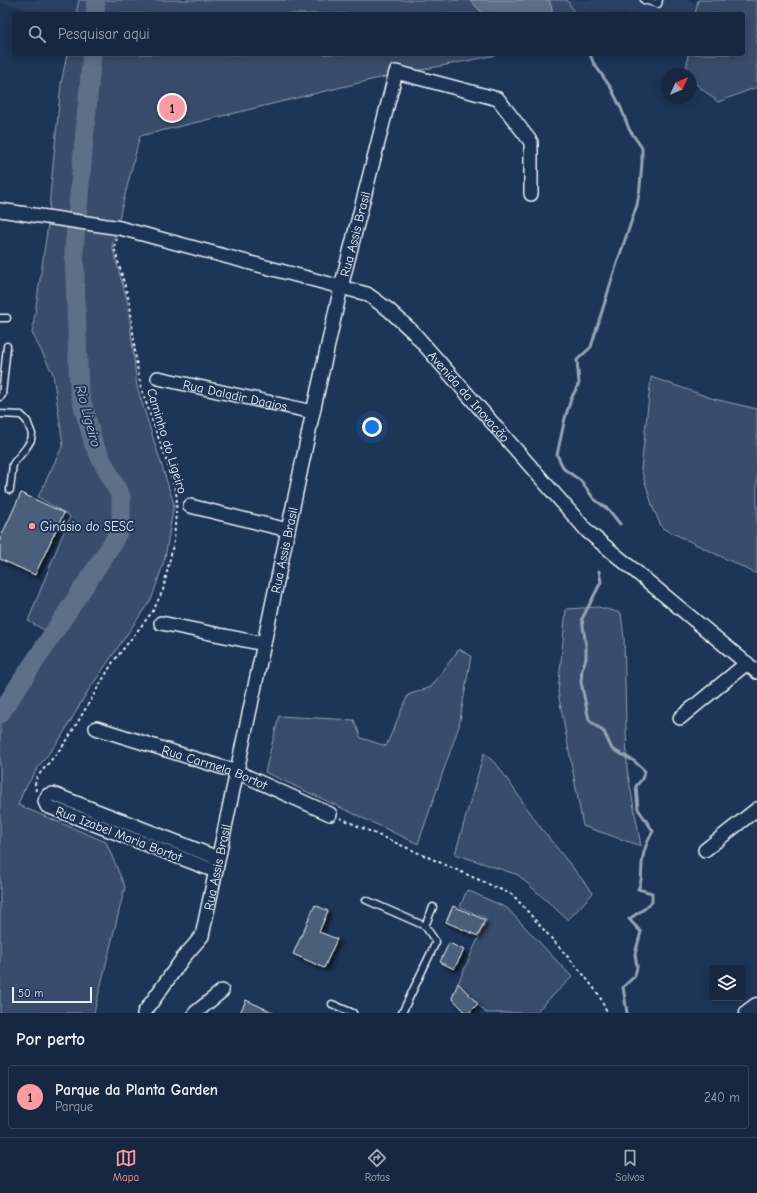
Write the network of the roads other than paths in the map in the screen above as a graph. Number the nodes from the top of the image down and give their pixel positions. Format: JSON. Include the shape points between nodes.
{"nodes":[{"id":1,"x":644,"y":0,"type":"edge"},
{"id":2,"x":659,"y":0,"type":"edge"},
{"id":3,"x":531,"y":194,"type":"dead end"},
{"id":4,"x":0,"y":210,"type":"edge"},
{"id":5,"x":341,"y":287,"type":"junction"},
{"id":6,"x":0,"y":318,"type":"edge"},
{"id":7,"x":7,"y":318,"type":"dead end"},
{"id":8,"x":7,"y":346,"type":"dead end"},
{"id":9,"x":158,"y":378,"type":"dead end"},
{"id":10,"x":0,"y":397,"type":"edge"},
{"id":11,"x":313,"y":412,"type":"junction"},
{"id":12,"x":0,"y":414,"type":"edge"},
{"id":13,"x":10,"y":490,"type":"dead end"},
{"id":14,"x":190,"y":506,"type":"dead end"},
{"id":15,"x":288,"y":530,"type":"junction"},
{"id":16,"x":161,"y":623,"type":"dead end"},
{"id":17,"x":264,"y":644,"type":"junction"},
{"id":18,"x":747,"y":663,"type":"junction"},
{"id":19,"x":757,"y":672,"type":"edge"},
{"id":20,"x":680,"y":718,"type":"dead end"},
{"id":21,"x":96,"y":728,"type":"dead end"},
{"id":22,"x":237,"y":772,"type":"junction"},
{"id":23,"x":757,"y":809,"type":"edge"},
{"id":24,"x":330,"y":814,"type":"road end"},
{"id":25,"x":705,"y":850,"type":"dead end"},
{"id":26,"x":218,"y":858,"type":"junction"},
{"id":27,"x":215,"y":871,"type":"junction"},
{"id":28,"x":366,"y":900,"type":"dead end"},
{"id":29,"x":433,"y":907,"type":"dead end"},
{"id":30,"x":425,"y":926,"type":"junction"},
{"id":31,"x":222,"y":991,"type":"dead end"},
{"id":32,"x":332,"y":1004,"type":"dead end"},
{"id":33,"x":757,"y":1007,"type":"edge"},
{"id":34,"x":197,"y":1012,"type":"edge"},
{"id":35,"x":144,"y":1013,"type":"edge"},
{"id":36,"x":353,"y":1013,"type":"edge"},
{"id":37,"x":402,"y":1013,"type":"edge"},
{"id":38,"x":749,"y":1013,"type":"edge"}],
"edges":[{"from":1,"to":2,"type":"lane","via":[[658,4]]},
{"from":3,"to":5,"type":"street","name":"Rua Assis Brasil","via":[[531,142],[498,98],[396,72]]},
{"from":4,"to":5,"type":"street","name":"Avenida da Inovação","via":[[120,228]]},
{"from":5,"to":11,"type":"street","name":"Rua Assis Brasil"},
{"from":5,"to":18,"type":"street","name":"Avenida da Inovação","via":[[367,294],[413,332],[588,532]]},
{"from":6,"to":7,"type":"lane"},
{"from":8,"to":10,"type":"lane"},
{"from":9,"to":11,"type":"street","name":"Rua Daladir Dagios"},
{"from":11,"to":15,"type":"street","name":"Rua Assis Brasil"},
{"from":12,"to":13,"type":"lane","via":[[21,415],[27,421],[32,434],[26,448],[13,464]]},
{"from":14,"to":15,"type":"street"},
{"from":15,"to":17,"type":"street","name":"Rua Assis Brasil"},
{"from":16,"to":17,"type":"street"},
{"from":17,"to":22,"type":"street","name":"Rua Assis Brasil"},
{"from":18,"to":19,"type":"street","name":"Avenida da Inovação"},
{"from":18,"to":20,"type":"street"},
{"from":21,"to":22,"type":"street","name":"Rua Carmela Bortot"},
{"from":22,"to":24,"type":"street","name":"Rua Carmela Bortot"},
{"from":22,"to":26,"type":"street","name":"Rua Assis Brasil"},
{"from":23,"to":25,"type":"street"},
{"from":26,"to":27,"type":"street","name":"Rua Assis Brasil"},
{"from":26,"to":27,"type":"street","name":"Rua Izabel Maria Bortot","via":[[53,794],[48,795],[45,801],[47,806]]},
{"from":27,"to":35,"type":"street","name":"Rua Assis Brasil","via":[[202,936]]},
{"from":28,"to":30,"type":"lane"},
{"from":29,"to":30,"type":"lane"},
{"from":30,"to":37,"type":"lane","via":[[436,942]]},
{"from":31,"to":34,"type":"street"},
{"from":32,"to":36,"type":"lane"},
{"from":33,"to":38,"type":"main road"}]}
